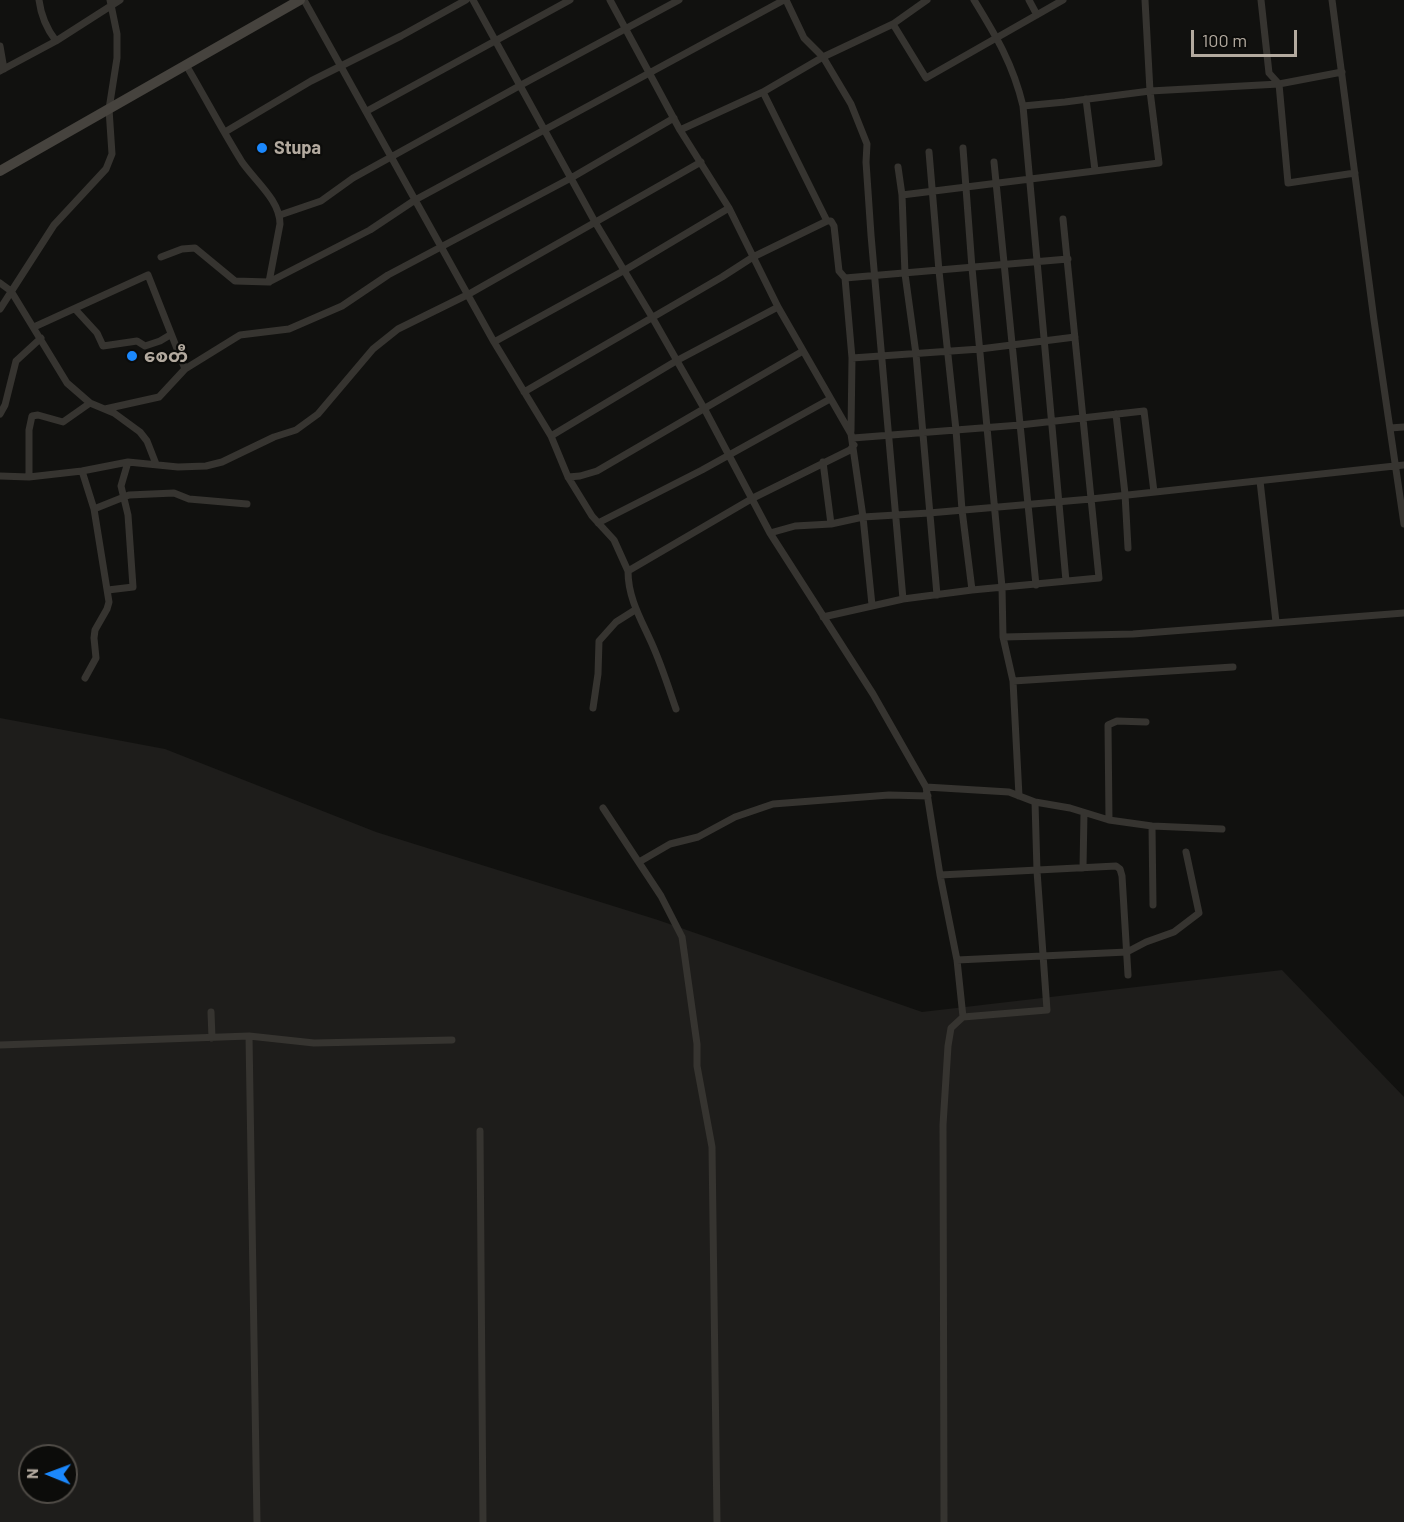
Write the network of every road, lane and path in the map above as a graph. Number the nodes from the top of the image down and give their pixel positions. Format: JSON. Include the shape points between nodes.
{"nodes":[{"id":1,"x":39,"y":0,"type":"edge"},
{"id":2,"x":120,"y":0,"type":"edge"},
{"id":3,"x":302,"y":0,"type":"edge"},
{"id":4,"x":466,"y":0,"type":"edge"},
{"id":5,"x":473,"y":0,"type":"edge"},
{"id":6,"x":570,"y":0,"type":"edge"},
{"id":7,"x":610,"y":0,"type":"edge"},
{"id":8,"x":679,"y":0,"type":"edge"},
{"id":9,"x":785,"y":0,"type":"edge"},
{"id":10,"x":927,"y":0,"type":"edge"},
{"id":11,"x":974,"y":0,"type":"edge"},
{"id":12,"x":1029,"y":0,"type":"edge"},
{"id":13,"x":1064,"y":0,"type":"edge"},
{"id":14,"x":1145,"y":0,"type":"edge"},
{"id":15,"x":1261,"y":0,"type":"edge"},
{"id":16,"x":1332,"y":0,"type":"edge"},
{"id":17,"x":111,"y":3,"type":"edge"},
{"id":18,"x":1037,"y":15,"type":"junction"},
{"id":19,"x":893,"y":24,"type":"junction"},
{"id":20,"x":626,"y":29,"type":"junction"},
{"id":21,"x":997,"y":37,"type":"junction"},
{"id":22,"x":56,"y":41,"type":"junction"},
{"id":23,"x":496,"y":41,"type":"junction"},
{"id":24,"x":0,"y":46,"type":"edge"},
{"id":25,"x":823,"y":57,"type":"junction"},
{"id":26,"x":186,"y":64,"type":"junction"},
{"id":27,"x":342,"y":65,"type":"junction"},
{"id":28,"x":2,"y":70,"type":"edge"},
{"id":29,"x":1342,"y":72,"type":"junction"},
{"id":30,"x":650,"y":73,"type":"junction"},
{"id":31,"x":1279,"y":84,"type":"junction"},
{"id":32,"x":521,"y":85,"type":"junction"},
{"id":33,"x":1150,"y":91,"type":"junction"},
{"id":34,"x":763,"y":93,"type":"junction"},
{"id":35,"x":1086,"y":99,"type":"junction"},
{"id":36,"x":1023,"y":106,"type":"junction"},
{"id":37,"x":109,"y":109,"type":"junction"},
{"id":38,"x":367,"y":111,"type":"junction"},
{"id":39,"x":674,"y":118,"type":"junction"},
{"id":40,"x":546,"y":130,"type":"junction"},
{"id":41,"x":680,"y":130,"type":"junction"},
{"id":42,"x":225,"y":132,"type":"junction"},
{"id":43,"x":963,"y":148,"type":"dead end"},
{"id":44,"x":929,"y":152,"type":"dead end"},
{"id":45,"x":393,"y":157,"type":"junction"},
{"id":46,"x":701,"y":162,"type":"junction"},
{"id":47,"x":994,"y":162,"type":"dead end"},
{"id":48,"x":898,"y":167,"type":"dead end"},
{"id":49,"x":1095,"y":170,"type":"junction"},
{"id":50,"x":0,"y":171,"type":"edge"},
{"id":51,"x":1355,"y":173,"type":"junction"},
{"id":52,"x":571,"y":178,"type":"junction"},
{"id":53,"x":1030,"y":180,"type":"junction"},
{"id":54,"x":996,"y":184,"type":"junction"},
{"id":55,"x":966,"y":188,"type":"junction"},
{"id":56,"x":933,"y":192,"type":"junction"},
{"id":57,"x":902,"y":195,"type":"junction"},
{"id":58,"x":415,"y":200,"type":"junction"},
{"id":59,"x":729,"y":208,"type":"junction"},
{"id":60,"x":280,"y":215,"type":"junction"},
{"id":61,"x":1063,"y":219,"type":"dead end"},
{"id":62,"x":827,"y":221,"type":"junction"},
{"id":63,"x":595,"y":222,"type":"junction"},
{"id":64,"x":442,"y":246,"type":"junction"},
{"id":65,"x":161,"y":257,"type":"dead end"},
{"id":66,"x":753,"y":257,"type":"junction"},
{"id":67,"x":1068,"y":260,"type":"junction"},
{"id":68,"x":1037,"y":263,"type":"junction"},
{"id":69,"x":1004,"y":266,"type":"junction"},
{"id":70,"x":972,"y":268,"type":"junction"},
{"id":71,"x":625,"y":270,"type":"junction"},
{"id":72,"x":939,"y":271,"type":"junction"},
{"id":73,"x":905,"y":274,"type":"junction"},
{"id":74,"x":875,"y":276,"type":"junction"},
{"id":75,"x":845,"y":278,"type":"junction"},
{"id":76,"x":269,"y":282,"type":"junction"},
{"id":77,"x":0,"y":283,"type":"edge"},
{"id":78,"x":11,"y":291,"type":"junction"},
{"id":79,"x":469,"y":294,"type":"junction"},
{"id":80,"x":778,"y":307,"type":"junction"},
{"id":81,"x":0,"y":309,"type":"edge"},
{"id":82,"x":75,"y":309,"type":"junction"},
{"id":83,"x":652,"y":317,"type":"junction"},
{"id":84,"x":34,"y":327,"type":"junction"},
{"id":85,"x":170,"y":334,"type":"junction"},
{"id":86,"x":1075,"y":337,"type":"junction"},
{"id":87,"x":40,"y":338,"type":"junction"},
{"id":88,"x":1044,"y":341,"type":"junction"},
{"id":89,"x":494,"y":342,"type":"junction"},
{"id":90,"x":1011,"y":345,"type":"junction"},
{"id":91,"x":980,"y":349,"type":"junction"},
{"id":92,"x":804,"y":351,"type":"junction"},
{"id":93,"x":948,"y":352,"type":"junction"},
{"id":94,"x":916,"y":354,"type":"junction"},
{"id":95,"x":883,"y":356,"type":"junction"},
{"id":96,"x":852,"y":358,"type":"junction"},
{"id":97,"x":676,"y":361,"type":"junction"},
{"id":98,"x":185,"y":369,"type":"junction"},
{"id":99,"x":524,"y":392,"type":"junction"},
{"id":100,"x":830,"y":399,"type":"junction"},
{"id":101,"x":90,"y":403,"type":"junction"},
{"id":102,"x":105,"y":409,"type":"junction"},
{"id":103,"x":705,"y":410,"type":"junction"},
{"id":104,"x":0,"y":414,"type":"edge"},
{"id":105,"x":1116,"y":414,"type":"junction"},
{"id":106,"x":1084,"y":418,"type":"junction"},
{"id":107,"x":1051,"y":422,"type":"junction"},
{"id":108,"x":1020,"y":425,"type":"junction"},
{"id":109,"x":1404,"y":427,"type":"edge"},
{"id":110,"x":988,"y":428,"type":"junction"},
{"id":111,"x":1390,"y":428,"type":"junction"},
{"id":112,"x":956,"y":430,"type":"junction"},
{"id":113,"x":922,"y":433,"type":"junction"},
{"id":114,"x":551,"y":436,"type":"junction"},
{"id":115,"x":890,"y":436,"type":"junction"},
{"id":116,"x":853,"y":439,"type":"junction"},
{"id":117,"x":729,"y":454,"type":"junction"},
{"id":118,"x":128,"y":462,"type":"junction"},
{"id":119,"x":823,"y":462,"type":"junction"},
{"id":120,"x":156,"y":464,"type":"junction"},
{"id":121,"x":1404,"y":465,"type":"edge"},
{"id":122,"x":1395,"y":466,"type":"junction"},
{"id":123,"x":82,"y":471,"type":"junction"},
{"id":124,"x":0,"y":476,"type":"edge"},
{"id":125,"x":29,"y":477,"type":"junction"},
{"id":126,"x":568,"y":477,"type":"junction"},
{"id":127,"x":1260,"y":481,"type":"junction"},
{"id":128,"x":1154,"y":492,"type":"junction"},
{"id":129,"x":1125,"y":494,"type":"junction"},
{"id":130,"x":124,"y":497,"type":"junction"},
{"id":131,"x":753,"y":498,"type":"junction"},
{"id":132,"x":1091,"y":499,"type":"junction"},
{"id":133,"x":1060,"y":501,"type":"junction"},
{"id":134,"x":247,"y":504,"type":"dead end"},
{"id":135,"x":1027,"y":504,"type":"junction"},
{"id":136,"x":994,"y":507,"type":"junction"},
{"id":137,"x":94,"y":509,"type":"junction"},
{"id":138,"x":962,"y":510,"type":"junction"},
{"id":139,"x":929,"y":513,"type":"junction"},
{"id":140,"x":897,"y":515,"type":"junction"},
{"id":141,"x":863,"y":517,"type":"junction"},
{"id":142,"x":598,"y":523,"type":"junction"},
{"id":143,"x":831,"y":524,"type":"junction"},
{"id":144,"x":1404,"y":524,"type":"edge"},
{"id":145,"x":770,"y":533,"type":"junction"},
{"id":146,"x":1128,"y":548,"type":"dead end"},
{"id":147,"x":628,"y":571,"type":"junction"},
{"id":148,"x":1066,"y":581,"type":"junction"},
{"id":149,"x":1036,"y":585,"type":"junction"},
{"id":150,"x":1002,"y":587,"type":"junction"},
{"id":151,"x":108,"y":590,"type":"junction"},
{"id":152,"x":972,"y":590,"type":"junction"},
{"id":153,"x":937,"y":595,"type":"junction"},
{"id":154,"x":903,"y":599,"type":"junction"},
{"id":155,"x":872,"y":605,"type":"junction"},
{"id":156,"x":635,"y":610,"type":"junction"},
{"id":157,"x":1404,"y":613,"type":"edge"},
{"id":158,"x":823,"y":617,"type":"junction"},
{"id":159,"x":1276,"y":622,"type":"junction"},
{"id":160,"x":1003,"y":637,"type":"junction"},
{"id":161,"x":1233,"y":667,"type":"dead end"},
{"id":162,"x":85,"y":678,"type":"dead end"},
{"id":163,"x":1013,"y":681,"type":"junction"},
{"id":164,"x":593,"y":708,"type":"dead end"},
{"id":165,"x":676,"y":709,"type":"dead end"},
{"id":166,"x":1146,"y":722,"type":"dead end"},
{"id":167,"x":926,"y":787,"type":"junction"},
{"id":168,"x":928,"y":796,"type":"junction"},
{"id":169,"x":1019,"y":796,"type":"junction"},
{"id":170,"x":1035,"y":802,"type":"junction"},
{"id":171,"x":603,"y":808,"type":"dead end"},
{"id":172,"x":1084,"y":813,"type":"junction"},
{"id":173,"x":1109,"y":820,"type":"junction"},
{"id":174,"x":1152,"y":825,"type":"junction"},
{"id":175,"x":1222,"y":830,"type":"dead end"},
{"id":176,"x":1186,"y":852,"type":"dead end"},
{"id":177,"x":639,"y":862,"type":"junction"},
{"id":178,"x":1083,"y":868,"type":"junction"},
{"id":179,"x":1037,"y":871,"type":"junction"},
{"id":180,"x":940,"y":875,"type":"junction"},
{"id":181,"x":1153,"y":905,"type":"dead end"},
{"id":182,"x":1127,"y":952,"type":"junction"},
{"id":183,"x":1044,"y":957,"type":"junction"},
{"id":184,"x":957,"y":960,"type":"junction"},
{"id":185,"x":1128,"y":975,"type":"dead end"},
{"id":186,"x":211,"y":1012,"type":"dead end"},
{"id":187,"x":963,"y":1017,"type":"junction"},
{"id":188,"x":249,"y":1036,"type":"junction"},
{"id":189,"x":213,"y":1038,"type":"junction"},
{"id":190,"x":452,"y":1040,"type":"dead end"},
{"id":191,"x":0,"y":1045,"type":"edge"},
{"id":192,"x":480,"y":1131,"type":"dead end"},
{"id":193,"x":257,"y":1522,"type":"edge"},
{"id":194,"x":483,"y":1522,"type":"edge"},
{"id":195,"x":717,"y":1522,"type":"edge"},
{"id":196,"x":944,"y":1522,"type":"edge"}],
"edges":[{"from":1,"to":22,"type":"street","via":[[47,29]]},
{"from":2,"to":17,"type":"street"},
{"from":3,"to":26,"type":"main road"},
{"from":3,"to":27,"type":"street"},
{"from":4,"to":27,"type":"street"},
{"from":5,"to":23,"type":"street"},
{"from":6,"to":23,"type":"street"},
{"from":7,"to":20,"type":"street"},
{"from":8,"to":20,"type":"street"},
{"from":9,"to":25,"type":"street","via":[[804,38]]},
{"from":9,"to":30,"type":"street"},
{"from":10,"to":19,"type":"street"},
{"from":11,"to":21,"type":"street"},
{"from":12,"to":18,"type":"street"},
{"from":13,"to":18,"type":"street"},
{"from":14,"to":33,"type":"street"},
{"from":15,"to":31,"type":"street","via":[[1269,73]]},
{"from":16,"to":29,"type":"street"},
{"from":17,"to":22,"type":"street"},
{"from":17,"to":37,"type":"street","via":[[117,58]]},
{"from":18,"to":21,"type":"street"},
{"from":19,"to":21,"type":"street","via":[[926,78]]},
{"from":19,"to":25,"type":"street"},
{"from":20,"to":30,"type":"street"},
{"from":20,"to":32,"type":"street"},
{"from":21,"to":36,"type":"street","via":[[1016,77]]},
{"from":22,"to":28,"type":"street"},
{"from":23,"to":32,"type":"street"},
{"from":23,"to":38,"type":"street"},
{"from":24,"to":28,"type":"street"},
{"from":25,"to":34,"type":"street"},
{"from":25,"to":74,"type":"street","via":[[851,104],[867,144]]},
{"from":26,"to":37,"type":"main road"},
{"from":26,"to":42,"type":"street"},
{"from":27,"to":38,"type":"street"},
{"from":27,"to":42,"type":"street"},
{"from":29,"to":31,"type":"street"},
{"from":29,"to":51,"type":"street"},
{"from":30,"to":39,"type":"street"},
{"from":30,"to":40,"type":"street"},
{"from":31,"to":33,"type":"street"},
{"from":31,"to":51,"type":"street","via":[[1288,183]]},
{"from":32,"to":40,"type":"street"},
{"from":32,"to":45,"type":"street"},
{"from":33,"to":35,"type":"street"},
{"from":33,"to":49,"type":"street","via":[[1159,163]]},
{"from":34,"to":41,"type":"street"},
{"from":34,"to":62,"type":"street"},
{"from":35,"to":36,"type":"street"},
{"from":35,"to":49,"type":"street"},
{"from":36,"to":53,"type":"street"},
{"from":37,"to":50,"type":"main road"},
{"from":37,"to":78,"type":"street","via":[[111,154],[106,169],[54,225]]},
{"from":38,"to":45,"type":"street"},
{"from":39,"to":41,"type":"street"},
{"from":39,"to":52,"type":"street"},
{"from":40,"to":52,"type":"street"},
{"from":40,"to":58,"type":"street"},
{"from":41,"to":46,"type":"street"},
{"from":42,"to":60,"type":"street"},
{"from":43,"to":55,"type":"street"},
{"from":44,"to":56,"type":"street"},
{"from":45,"to":58,"type":"street"},
{"from":45,"to":60,"type":"street","via":[[321,201]]},
{"from":46,"to":59,"type":"street"},
{"from":46,"to":63,"type":"street"},
{"from":47,"to":54,"type":"street"},
{"from":48,"to":57,"type":"street"},
{"from":49,"to":53,"type":"street"},
{"from":51,"to":111,"type":"street"},
{"from":52,"to":63,"type":"street"},
{"from":52,"to":64,"type":"street"},
{"from":53,"to":54,"type":"street"},
{"from":53,"to":68,"type":"street"},
{"from":54,"to":55,"type":"street"},
{"from":54,"to":69,"type":"street"},
{"from":55,"to":56,"type":"street"},
{"from":55,"to":70,"type":"street"},
{"from":56,"to":57,"type":"street"},
{"from":56,"to":72,"type":"street"},
{"from":57,"to":73,"type":"street"},
{"from":58,"to":64,"type":"street"},
{"from":58,"to":76,"type":"street","via":[[370,230]]},
{"from":59,"to":66,"type":"street"},
{"from":59,"to":71,"type":"street"},
{"from":60,"to":76,"type":"street"},
{"from":61,"to":67,"type":"street"},
{"from":62,"to":66,"type":"street"},
{"from":62,"to":75,"type":"street","via":[[834,226],[839,271]]},
{"from":63,"to":71,"type":"street"},
{"from":63,"to":79,"type":"street"},
{"from":64,"to":79,"type":"street"},
{"from":64,"to":98,"type":"street","via":[[342,306],[289,328],[240,335]]},
{"from":65,"to":76,"type":"street","via":[[195,248],[235,280]]},
{"from":66,"to":80,"type":"street"},
{"from":66,"to":83,"type":"street"},
{"from":67,"to":68,"type":"street"},
{"from":67,"to":86,"type":"street"},
{"from":68,"to":69,"type":"street"},
{"from":68,"to":88,"type":"street"},
{"from":69,"to":70,"type":"street"},
{"from":69,"to":90,"type":"street"},
{"from":70,"to":72,"type":"street"},
{"from":70,"to":91,"type":"street"},
{"from":71,"to":83,"type":"street"},
{"from":71,"to":89,"type":"street"},
{"from":72,"to":73,"type":"street"},
{"from":72,"to":93,"type":"street"},
{"from":73,"to":74,"type":"street"},
{"from":73,"to":94,"type":"street"},
{"from":74,"to":75,"type":"street"},
{"from":74,"to":95,"type":"street"},
{"from":75,"to":96,"type":"street"},
{"from":77,"to":78,"type":"street"},
{"from":78,"to":81,"type":"street"},
{"from":78,"to":84,"type":"street"},
{"from":79,"to":89,"type":"street"},
{"from":79,"to":120,"type":"street","via":[[398,329],[373,349],[318,414],[296,430],[206,466]]},
{"from":80,"to":92,"type":"street"},
{"from":80,"to":97,"type":"street"},
{"from":82,"to":84,"type":"street"},
{"from":82,"to":85,"type":"street","via":[[97,333],[103,346],[137,341],[145,346]]},
{"from":82,"to":85,"type":"street","via":[[148,275]]},
{"from":83,"to":97,"type":"street"},
{"from":83,"to":99,"type":"street"},
{"from":84,"to":87,"type":"street"},
{"from":85,"to":98,"type":"street"},
{"from":86,"to":88,"type":"street"},
{"from":86,"to":106,"type":"street"},
{"from":87,"to":101,"type":"street","via":[[67,383]]},
{"from":87,"to":104,"type":"street","via":[[15,361]]},
{"from":88,"to":90,"type":"street"},
{"from":88,"to":107,"type":"street"},
{"from":89,"to":99,"type":"street"},
{"from":90,"to":91,"type":"street"},
{"from":90,"to":108,"type":"street"},
{"from":91,"to":93,"type":"street"},
{"from":91,"to":110,"type":"street"},
{"from":92,"to":100,"type":"street"},
{"from":92,"to":103,"type":"street"},
{"from":93,"to":94,"type":"street"},
{"from":93,"to":112,"type":"street"},
{"from":94,"to":95,"type":"street"},
{"from":94,"to":113,"type":"street"},
{"from":95,"to":96,"type":"street"},
{"from":95,"to":115,"type":"street"},
{"from":96,"to":116,"type":"street"},
{"from":97,"to":103,"type":"street"},
{"from":97,"to":114,"type":"street"},
{"from":98,"to":102,"type":"street","via":[[159,397]]},
{"from":99,"to":114,"type":"street"},
{"from":100,"to":116,"type":"street"},
{"from":100,"to":117,"type":"street"},
{"from":101,"to":102,"type":"street"},
{"from":101,"to":125,"type":"street","via":[[63,422],[32,416]]},
{"from":102,"to":120,"type":"street","via":[[140,432]]},
{"from":103,"to":117,"type":"street"},
{"from":103,"to":126,"type":"street","via":[[597,471]]},
{"from":105,"to":106,"type":"street"},
{"from":105,"to":128,"type":"street","via":[[1144,411]]},
{"from":105,"to":129,"type":"street"},
{"from":106,"to":107,"type":"street"},
{"from":106,"to":132,"type":"street"},
{"from":107,"to":108,"type":"street"},
{"from":107,"to":133,"type":"street"},
{"from":108,"to":110,"type":"street"},
{"from":108,"to":135,"type":"street"},
{"from":109,"to":111,"type":"street"},
{"from":110,"to":112,"type":"street"},
{"from":110,"to":136,"type":"street"},
{"from":111,"to":122,"type":"street"},
{"from":112,"to":113,"type":"street"},
{"from":112,"to":138,"type":"street"},
{"from":113,"to":115,"type":"street"},
{"from":113,"to":139,"type":"street"},
{"from":114,"to":126,"type":"street"},
{"from":115,"to":116,"type":"street"},
{"from":115,"to":140,"type":"street"},
{"from":116,"to":119,"type":"street","via":[[850,450]]},
{"from":116,"to":141,"type":"street"},
{"from":117,"to":131,"type":"street"},
{"from":117,"to":142,"type":"street"},
{"from":118,"to":120,"type":"street"},
{"from":118,"to":123,"type":"street"},
{"from":118,"to":130,"type":"street","via":[[121,486]]},
{"from":119,"to":131,"type":"street"},
{"from":119,"to":143,"type":"street"},
{"from":121,"to":122,"type":"street"},
{"from":122,"to":127,"type":"street"},
{"from":122,"to":144,"type":"street"},
{"from":123,"to":125,"type":"street"},
{"from":123,"to":137,"type":"street"},
{"from":124,"to":125,"type":"street"},
{"from":126,"to":142,"type":"street"},
{"from":127,"to":128,"type":"street"},
{"from":127,"to":159,"type":"street"},
{"from":128,"to":129,"type":"street"},
{"from":129,"to":132,"type":"street"},
{"from":129,"to":146,"type":"street"},
{"from":130,"to":134,"type":"street","via":[[174,493],[189,499]]},
{"from":130,"to":137,"type":"street"},
{"from":130,"to":151,"type":"street","via":[[133,587]]},
{"from":131,"to":145,"type":"street"},
{"from":131,"to":147,"type":"street"},
{"from":132,"to":133,"type":"street"},
{"from":132,"to":148,"type":"street","via":[[1099,578]]},
{"from":133,"to":135,"type":"street"},
{"from":133,"to":148,"type":"street"},
{"from":135,"to":136,"type":"street"},
{"from":135,"to":149,"type":"street"},
{"from":136,"to":138,"type":"street"},
{"from":136,"to":150,"type":"street"},
{"from":137,"to":151,"type":"street"},
{"from":138,"to":139,"type":"street"},
{"from":138,"to":152,"type":"street"},
{"from":139,"to":140,"type":"street"},
{"from":139,"to":153,"type":"street"},
{"from":140,"to":141,"type":"street"},
{"from":140,"to":154,"type":"street"},
{"from":141,"to":143,"type":"street"},
{"from":141,"to":155,"type":"street"},
{"from":142,"to":147,"type":"street","via":[[614,540]]},
{"from":143,"to":145,"type":"street","via":[[795,526]]},
{"from":145,"to":158,"type":"street"},
{"from":147,"to":156,"type":"street"},
{"from":148,"to":149,"type":"street"},
{"from":149,"to":150,"type":"street"},
{"from":150,"to":152,"type":"street"},
{"from":150,"to":160,"type":"street"},
{"from":151,"to":162,"type":"street","via":[[107,609],[95,630],[96,658]]},
{"from":152,"to":153,"type":"street"},
{"from":153,"to":154,"type":"street"},
{"from":154,"to":155,"type":"street"},
{"from":155,"to":158,"type":"street"},
{"from":156,"to":164,"type":"street","via":[[616,622],[599,641]]},
{"from":156,"to":165,"type":"street","via":[[655,650]]},
{"from":157,"to":159,"type":"street"},
{"from":158,"to":167,"type":"street"},
{"from":159,"to":160,"type":"street","via":[[1133,634]]},
{"from":160,"to":163,"type":"street"},
{"from":161,"to":163,"type":"street"},
{"from":163,"to":169,"type":"street"},
{"from":166,"to":173,"type":"street","via":[[1117,721],[1108,725]]},
{"from":167,"to":168,"type":"street"},
{"from":167,"to":169,"type":"street","via":[[1009,792]]},
{"from":168,"to":177,"type":"street","via":[[889,795],[773,804],[735,817],[698,837],[670,844]]},
{"from":168,"to":180,"type":"street"},
{"from":169,"to":170,"type":"street"},
{"from":170,"to":172,"type":"street"},
{"from":170,"to":179,"type":"street"},
{"from":171,"to":177,"type":"street"},
{"from":172,"to":173,"type":"street"},
{"from":172,"to":178,"type":"street"},
{"from":173,"to":174,"type":"street"},
{"from":174,"to":175,"type":"street"},
{"from":174,"to":181,"type":"street"},
{"from":176,"to":182,"type":"street","via":[[1199,913],[1174,932]]},
{"from":177,"to":195,"type":"street","via":[[662,896],[682,937],[712,1147]]},
{"from":178,"to":179,"type":"street"},
{"from":178,"to":182,"type":"street","via":[[1120,869]]},
{"from":179,"to":180,"type":"street"},
{"from":179,"to":183,"type":"street"},
{"from":180,"to":184,"type":"street"},
{"from":182,"to":183,"type":"street"},
{"from":182,"to":185,"type":"street"},
{"from":183,"to":184,"type":"street"},
{"from":183,"to":187,"type":"street","via":[[1047,1010]]},
{"from":184,"to":187,"type":"street"},
{"from":186,"to":189,"type":"street"},
{"from":187,"to":196,"type":"street","via":[[951,1028],[943,1125]]},
{"from":188,"to":189,"type":"street"},
{"from":188,"to":190,"type":"street","via":[[314,1043]]},
{"from":188,"to":193,"type":"street"},
{"from":189,"to":191,"type":"street"},
{"from":192,"to":194,"type":"street"}]}
